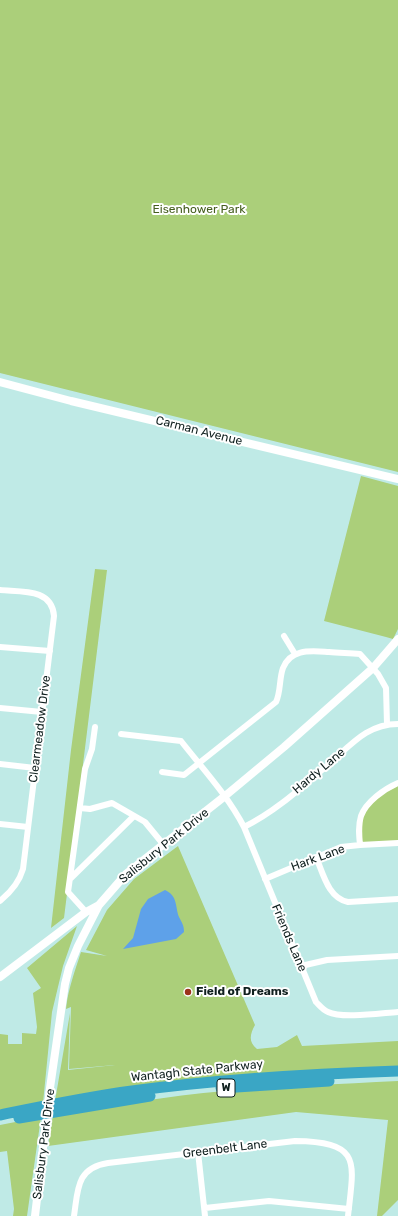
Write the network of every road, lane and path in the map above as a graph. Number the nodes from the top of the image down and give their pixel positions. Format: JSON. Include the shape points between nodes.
{"nodes":[{"id":1,"x":0,"y":382,"type":"edge"},
{"id":2,"x":398,"y":479,"type":"edge"},
{"id":3,"x":0,"y":590,"type":"edge"},
{"id":4,"x":284,"y":636,"type":"dead end"},
{"id":5,"x":398,"y":639,"type":"edge"},
{"id":6,"x":0,"y":647,"type":"edge"},
{"id":7,"x":398,"y":648,"type":"edge"},
{"id":8,"x":50,"y":651,"type":"junction"},
{"id":9,"x":295,"y":654,"type":"junction"},
{"id":10,"x":387,"y":654,"type":"junction"},
{"id":11,"x":373,"y":668,"type":"junction"},
{"id":12,"x":0,"y":708,"type":"edge"},
{"id":13,"x":42,"y":712,"type":"junction"},
{"id":14,"x":388,"y":724,"type":"junction"},
{"id":15,"x":398,"y":724,"type":"edge"},
{"id":16,"x":95,"y":728,"type":"dead end"},
{"id":17,"x":121,"y":734,"type":"dead end"},
{"id":18,"x":199,"y":763,"type":"junction"},
{"id":19,"x":0,"y":764,"type":"edge"},
{"id":20,"x":35,"y":768,"type":"junction"},
{"id":21,"x":162,"y":772,"type":"dead end"},
{"id":22,"x":398,"y":783,"type":"edge"},
{"id":23,"x":225,"y":796,"type":"junction"},
{"id":24,"x":80,"y":808,"type":"junction"},
{"id":25,"x":134,"y":816,"type":"junction"},
{"id":26,"x":0,"y":824,"type":"edge"},
{"id":27,"x":28,"y":827,"type":"junction"},
{"id":28,"x":244,"y":827,"type":"junction"},
{"id":29,"x":398,"y":843,"type":"edge"},
{"id":30,"x":163,"y":844,"type":"junction"},
{"id":31,"x":360,"y":845,"type":"junction"},
{"id":32,"x":316,"y":857,"type":"junction"},
{"id":33,"x":265,"y":879,"type":"junction"},
{"id":34,"x":70,"y":880,"type":"junction"},
{"id":35,"x":398,"y":899,"type":"edge"},
{"id":36,"x":0,"y":901,"type":"edge"},
{"id":37,"x":99,"y":905,"type":"junction"},
{"id":38,"x":86,"y":912,"type":"junction"},
{"id":39,"x":398,"y":956,"type":"edge"},
{"id":40,"x":301,"y":966,"type":"junction"},
{"id":41,"x":0,"y":978,"type":"edge"},
{"id":42,"x":398,"y":1012,"type":"edge"},
{"id":43,"x":398,"y":1071,"type":"edge"},
{"id":44,"x":398,"y":1078,"type":"edge"},
{"id":45,"x":0,"y":1114,"type":"edge"},
{"id":46,"x":0,"y":1122,"type":"edge"},
{"id":47,"x":198,"y":1152,"type":"junction"},
{"id":48,"x":205,"y":1208,"type":"junction"},
{"id":49,"x":349,"y":1209,"type":"junction"},
{"id":50,"x":35,"y":1216,"type":"edge"},
{"id":51,"x":74,"y":1216,"type":"edge"},
{"id":52,"x":205,"y":1216,"type":"edge"},
{"id":53,"x":348,"y":1216,"type":"edge"}],
"edges":[{"from":1,"to":2,"type":"main road","name":"Carman Avenue"},
{"from":3,"to":8,"type":"street","name":"Clearmeadow Drive","via":[[35,593],[49,600],[54,616]]},
{"from":4,"to":9,"type":"street"},
{"from":5,"to":10,"type":"main road","name":"Salisbury Park Drive"},
{"from":6,"to":8,"type":"street"},
{"from":7,"to":10,"type":"main road"},
{"from":8,"to":13,"type":"street","name":"Clearmeadow Drive"},
{"from":9,"to":11,"type":"street","via":[[305,650],[360,654]]},
{"from":9,"to":18,"type":"street","via":[[283,669],[276,702]]},
{"from":10,"to":11,"type":"main road","name":"Salisbury Park Drive"},
{"from":11,"to":14,"type":"street","via":[[386,688]]},
{"from":11,"to":23,"type":"main road","name":"Salisbury Park Drive"},
{"from":12,"to":13,"type":"street"},
{"from":13,"to":20,"type":"street","name":"Clearmeadow Drive"},
{"from":14,"to":15,"type":"street","name":"Hardy Lane"},
{"from":14,"to":28,"type":"street","name":"Hardy Lane","via":[[361,735],[330,764],[262,819]]},
{"from":16,"to":24,"type":"street","via":[[92,749],[85,769]]},
{"from":17,"to":18,"type":"street","name":"Friends Lane","via":[[181,741]]},
{"from":18,"to":21,"type":"street","via":[[184,775]]},
{"from":18,"to":23,"type":"street","name":"Friends Lane"},
{"from":19,"to":20,"type":"street"},
{"from":20,"to":27,"type":"street","name":"Clearmeadow Drive"},
{"from":22,"to":31,"type":"street","via":[[382,792],[362,814],[359,828]]},
{"from":23,"to":28,"type":"street","name":"Friends Lane"},
{"from":23,"to":30,"type":"main road","name":"Salisbury Park Drive"},
{"from":24,"to":25,"type":"street","via":[[90,809],[112,803]]},
{"from":24,"to":34,"type":"street"},
{"from":25,"to":30,"type":"street","via":[[145,822]]},
{"from":25,"to":34,"type":"street"},
{"from":26,"to":27,"type":"street"},
{"from":27,"to":36,"type":"street","name":"Clearmeadow Drive","via":[[21,874],[12,890]]},
{"from":28,"to":33,"type":"street","name":"Friends Lane"},
{"from":29,"to":31,"type":"street","name":"Hark Lane"},
{"from":30,"to":37,"type":"main road","name":"Salisbury Park Drive","via":[[126,874]]},
{"from":31,"to":32,"type":"street","name":"Hark Lane","via":[[341,847]]},
{"from":32,"to":33,"type":"street","name":"Hark Lane"},
{"from":32,"to":35,"type":"street","via":[[331,891],[341,900],[348,902]]},
{"from":33,"to":40,"type":"street","name":"Friends Lane"},
{"from":34,"to":38,"type":"street","via":[[68,892]]},
{"from":37,"to":38,"type":"main road"},
{"from":37,"to":50,"type":"main road","name":"Salisbury Park Drive","via":[[69,968],[62,1001]]},
{"from":38,"to":41,"type":"main road"},
{"from":39,"to":40,"type":"street","via":[[327,960]]},
{"from":40,"to":42,"type":"street","name":"Friends Lane","via":[[316,1002],[328,1012],[343,1015]]},
{"from":43,"to":45,"type":"highway","name":"Wantagh State Parkway","number":"W","via":[[296,1075],[181,1085]]},
{"from":44,"to":46,"type":"highway","name":"Wantagh State Parkway","number":"W","via":[[204,1090],[104,1103]]},
{"from":47,"to":48,"type":"street"},
{"from":47,"to":49,"type":"street","name":"Greenbelt Lane","via":[[295,1141],[334,1145],[346,1153],[352,1164]]},
{"from":47,"to":51,"type":"street","name":"Greenbelt Lane","via":[[94,1166],[84,1174],[79,1183]]},
{"from":48,"to":49,"type":"street","via":[[269,1201]]},
{"from":48,"to":52,"type":"street"},
{"from":49,"to":53,"type":"street","name":"Greenbelt Lane"}]}
